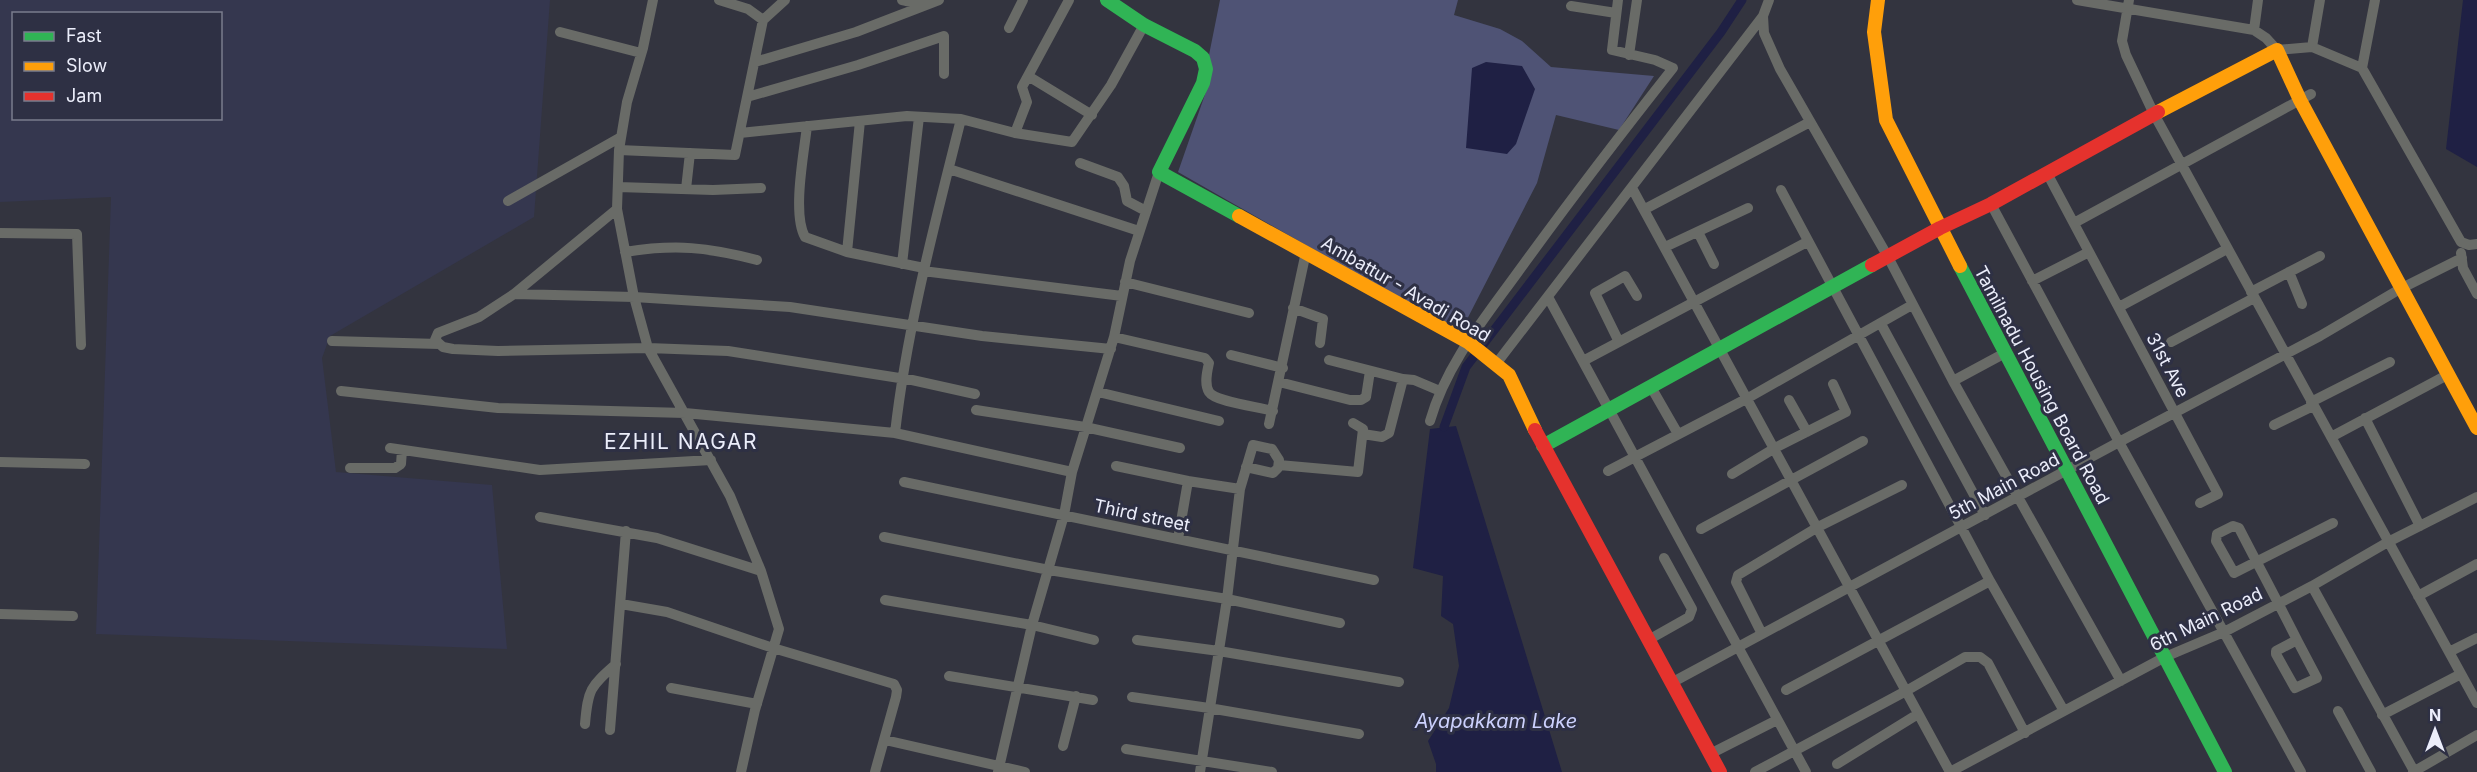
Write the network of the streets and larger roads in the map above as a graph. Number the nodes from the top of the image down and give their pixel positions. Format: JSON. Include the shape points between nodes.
{"nodes":[{"id":1,"x":652,"y":0,"type":"edge"},
{"id":2,"x":719,"y":0,"type":"edge"},
{"id":3,"x":785,"y":0,"type":"edge"},
{"id":4,"x":902,"y":0,"type":"edge"},
{"id":5,"x":939,"y":0,"type":"edge"},
{"id":6,"x":1023,"y":0,"type":"edge"},
{"id":7,"x":1069,"y":0,"type":"edge"},
{"id":8,"x":1107,"y":0,"type":"edge"},
{"id":9,"x":1618,"y":0,"type":"edge"},
{"id":10,"x":1637,"y":0,"type":"edge"},
{"id":11,"x":1769,"y":0,"type":"edge"},
{"id":12,"x":1878,"y":0,"type":"edge"},
{"id":13,"x":2077,"y":0,"type":"edge"},
{"id":14,"x":2258,"y":0,"type":"edge"},
{"id":15,"x":2320,"y":0,"type":"edge"},
{"id":16,"x":2375,"y":0,"type":"edge"},
{"id":17,"x":2128,"y":4,"type":"edge"},
{"id":18,"x":926,"y":5,"type":"junction"},
{"id":19,"x":1570,"y":6,"type":"dead end"},
{"id":20,"x":1616,"y":13,"type":"junction"},
{"id":21,"x":1763,"y":16,"type":"junction"},
{"id":22,"x":763,"y":20,"type":"junction"},
{"id":23,"x":1144,"y":25,"type":"junction"},
{"id":24,"x":1009,"y":28,"type":"dead end"},
{"id":25,"x":2254,"y":30,"type":"junction"},
{"id":26,"x":560,"y":32,"type":"dead end"},
{"id":27,"x":2312,"y":47,"type":"junction"},
{"id":28,"x":2277,"y":50,"type":"junction"},
{"id":29,"x":641,"y":53,"type":"junction"},
{"id":30,"x":1629,"y":55,"type":"junction"},
{"id":31,"x":755,"y":62,"type":"junction"},
{"id":32,"x":2362,"y":68,"type":"junction"},
{"id":33,"x":944,"y":74,"type":"dead end"},
{"id":34,"x":1028,"y":76,"type":"junction"},
{"id":35,"x":2306,"y":97,"type":"junction"},
{"id":36,"x":747,"y":98,"type":"junction"},
{"id":37,"x":2154,"y":114,"type":"junction"},
{"id":38,"x":1092,"y":115,"type":"junction"},
{"id":39,"x":919,"y":117,"type":"junction"},
{"id":40,"x":961,"y":119,"type":"junction"},
{"id":41,"x":860,"y":121,"type":"junction"},
{"id":42,"x":1810,"y":122,"type":"junction"},
{"id":43,"x":807,"y":126,"type":"junction"},
{"id":44,"x":740,"y":133,"type":"junction"},
{"id":45,"x":1015,"y":134,"type":"junction"},
{"id":46,"x":621,"y":137,"type":"junction"},
{"id":47,"x":619,"y":150,"type":"junction"},
{"id":48,"x":690,"y":153,"type":"junction"},
{"id":49,"x":1080,"y":163,"type":"dead end"},
{"id":50,"x":2181,"y":166,"type":"junction"},
{"id":51,"x":949,"y":169,"type":"junction"},
{"id":52,"x":1159,"y":172,"type":"junction"},
{"id":53,"x":2046,"y":173,"type":"junction"},
{"id":54,"x":618,"y":187,"type":"junction"},
{"id":55,"x":761,"y":188,"type":"dead end"},
{"id":56,"x":686,"y":189,"type":"junction"},
{"id":57,"x":1632,"y":189,"type":"junction"},
{"id":58,"x":1781,"y":190,"type":"dead end"},
{"id":59,"x":507,"y":201,"type":"dead end"},
{"id":60,"x":1991,"y":204,"type":"junction"},
{"id":61,"x":1748,"y":208,"type":"dead end"},
{"id":62,"x":617,"y":209,"type":"junction"},
{"id":63,"x":1645,"y":209,"type":"junction"},
{"id":64,"x":1146,"y":211,"type":"junction"},
{"id":65,"x":2074,"y":223,"type":"junction"},
{"id":66,"x":1940,"y":228,"type":"junction"},
{"id":67,"x":1139,"y":231,"type":"junction"},
{"id":68,"x":1698,"y":232,"type":"junction"},
{"id":69,"x":0,"y":233,"type":"edge"},
{"id":70,"x":1807,"y":242,"type":"junction"},
{"id":71,"x":2461,"y":242,"type":"junction"},
{"id":72,"x":2477,"y":244,"type":"edge"},
{"id":73,"x":1665,"y":248,"type":"junction"},
{"id":74,"x":2227,"y":249,"type":"junction"},
{"id":75,"x":625,"y":252,"type":"junction"},
{"id":76,"x":848,"y":252,"type":"junction"},
{"id":77,"x":1306,"y":252,"type":"junction"},
{"id":78,"x":2089,"y":252,"type":"junction"},
{"id":79,"x":2320,"y":256,"type":"dead end"},
{"id":80,"x":1888,"y":257,"type":"junction"},
{"id":81,"x":2462,"y":258,"type":"junction"},
{"id":82,"x":757,"y":260,"type":"dead end"},
{"id":83,"x":902,"y":264,"type":"junction"},
{"id":84,"x":1714,"y":264,"type":"dead end"},
{"id":85,"x":924,"y":270,"type":"junction"},
{"id":86,"x":2289,"y":272,"type":"junction"},
{"id":87,"x":2032,"y":281,"type":"junction"},
{"id":88,"x":1125,"y":282,"type":"junction"},
{"id":89,"x":1833,"y":287,"type":"junction"},
{"id":90,"x":2400,"y":289,"type":"junction"},
{"id":91,"x":514,"y":294,"type":"junction"},
{"id":92,"x":2477,"y":294,"type":"edge"},
{"id":93,"x":2252,"y":295,"type":"junction"},
{"id":94,"x":1122,"y":296,"type":"junction"},
{"id":95,"x":1637,"y":296,"type":"dead end"},
{"id":96,"x":634,"y":297,"type":"junction"},
{"id":97,"x":1548,"y":297,"type":"junction"},
{"id":98,"x":1695,"y":301,"type":"junction"},
{"id":99,"x":2302,"y":304,"type":"dead end"},
{"id":100,"x":1912,"y":305,"type":"junction"},
{"id":101,"x":2119,"y":307,"type":"junction"},
{"id":102,"x":1293,"y":308,"type":"junction"},
{"id":103,"x":1249,"y":313,"type":"dead end"},
{"id":104,"x":1881,"y":324,"type":"junction"},
{"id":105,"x":912,"y":325,"type":"junction"},
{"id":106,"x":1860,"y":336,"type":"junction"},
{"id":107,"x":1114,"y":337,"type":"junction"},
{"id":108,"x":332,"y":341,"type":"dead end"},
{"id":109,"x":1619,"y":342,"type":"junction"},
{"id":110,"x":2171,"y":342,"type":"dead end"},
{"id":111,"x":1470,"y":343,"type":"junction"},
{"id":112,"x":439,"y":344,"type":"junction"},
{"id":113,"x":1320,"y":344,"type":"dead end"},
{"id":114,"x":81,"y":345,"type":"dead end"},
{"id":115,"x":648,"y":348,"type":"junction"},
{"id":116,"x":1721,"y":348,"type":"junction"},
{"id":117,"x":1111,"y":349,"type":"junction"},
{"id":118,"x":2005,"y":353,"type":"junction"},
{"id":119,"x":2285,"y":354,"type":"junction"},
{"id":120,"x":1231,"y":355,"type":"dead end"},
{"id":121,"x":1329,"y":360,"type":"dead end"},
{"id":122,"x":1491,"y":360,"type":"junction"},
{"id":123,"x":1583,"y":361,"type":"junction"},
{"id":124,"x":2390,"y":362,"type":"dead end"},
{"id":125,"x":1283,"y":368,"type":"junction"},
{"id":126,"x":1370,"y":370,"type":"junction"},
{"id":127,"x":2449,"y":374,"type":"junction"},
{"id":128,"x":901,"y":379,"type":"junction"},
{"id":129,"x":1403,"y":379,"type":"junction"},
{"id":130,"x":1953,"y":381,"type":"junction"},
{"id":131,"x":1280,"y":382,"type":"junction"},
{"id":132,"x":1833,"y":384,"type":"dead end"},
{"id":133,"x":1651,"y":387,"type":"junction"},
{"id":134,"x":340,"y":391,"type":"dead end"},
{"id":135,"x":1440,"y":391,"type":"junction"},
{"id":136,"x":1098,"y":392,"type":"junction"},
{"id":137,"x":975,"y":394,"type":"dead end"},
{"id":138,"x":1748,"y":398,"type":"junction"},
{"id":139,"x":1789,"y":400,"type":"dead end"},
{"id":140,"x":2312,"y":404,"type":"junction"},
{"id":141,"x":976,"y":410,"type":"dead end"},
{"id":142,"x":1610,"y":410,"type":"junction"},
{"id":143,"x":1273,"y":411,"type":"junction"},
{"id":144,"x":2175,"y":412,"type":"junction"},
{"id":145,"x":685,"y":413,"type":"junction"},
{"id":146,"x":2365,"y":418,"type":"junction"},
{"id":147,"x":1219,"y":421,"type":"dead end"},
{"id":148,"x":1430,"y":421,"type":"dead end"},
{"id":149,"x":1353,"y":423,"type":"dead end"},
{"id":150,"x":1269,"y":424,"type":"dead end"},
{"id":151,"x":2274,"y":425,"type":"dead end"},
{"id":152,"x":1085,"y":428,"type":"junction"},
{"id":153,"x":2477,"y":428,"type":"edge"},
{"id":154,"x":1807,"y":432,"type":"junction"},
{"id":155,"x":894,"y":433,"type":"junction"},
{"id":156,"x":1364,"y":434,"type":"junction"},
{"id":157,"x":1678,"y":434,"type":"junction"},
{"id":158,"x":2331,"y":437,"type":"junction"},
{"id":159,"x":1863,"y":441,"type":"dead end"},
{"id":160,"x":2119,"y":442,"type":"junction"},
{"id":161,"x":1543,"y":446,"type":"junction"},
{"id":162,"x":390,"y":448,"type":"dead end"},
{"id":163,"x":1180,"y":448,"type":"dead end"},
{"id":164,"x":1775,"y":448,"type":"junction"},
{"id":165,"x":402,"y":450,"type":"junction"},
{"id":166,"x":1635,"y":457,"type":"junction"},
{"id":167,"x":711,"y":460,"type":"junction"},
{"id":168,"x":0,"y":462,"type":"edge"},
{"id":169,"x":85,"y":464,"type":"dead end"},
{"id":170,"x":1279,"y":465,"type":"junction"},
{"id":171,"x":1116,"y":466,"type":"dead end"},
{"id":172,"x":1246,"y":467,"type":"junction"},
{"id":173,"x":350,"y":468,"type":"dead end"},
{"id":174,"x":1608,"y":471,"type":"dead end"},
{"id":175,"x":2067,"y":471,"type":"junction"},
{"id":176,"x":1072,"y":472,"type":"junction"},
{"id":177,"x":1732,"y":474,"type":"dead end"},
{"id":178,"x":1188,"y":481,"type":"junction"},
{"id":179,"x":1792,"y":481,"type":"junction"},
{"id":180,"x":904,"y":482,"type":"dead end"},
{"id":181,"x":1902,"y":485,"type":"dead end"},
{"id":182,"x":1240,"y":489,"type":"junction"},
{"id":183,"x":2477,"y":497,"type":"edge"},
{"id":184,"x":2017,"y":498,"type":"junction"},
{"id":185,"x":2200,"y":503,"type":"dead end"},
{"id":186,"x":1064,"y":515,"type":"junction"},
{"id":187,"x":1985,"y":515,"type":"junction"},
{"id":188,"x":540,"y":517,"type":"dead end"},
{"id":189,"x":2333,"y":523,"type":"dead end"},
{"id":190,"x":2420,"y":526,"type":"junction"},
{"id":191,"x":1818,"y":527,"type":"junction"},
{"id":192,"x":1961,"y":528,"type":"junction"},
{"id":193,"x":1701,"y":529,"type":"dead end"},
{"id":194,"x":626,"y":531,"type":"junction"},
{"id":195,"x":884,"y":537,"type":"dead end"},
{"id":196,"x":1178,"y":539,"type":"junction"},
{"id":197,"x":2388,"y":542,"type":"junction"},
{"id":198,"x":1232,"y":550,"type":"junction"},
{"id":199,"x":1664,"y":558,"type":"dead end"},
{"id":200,"x":2257,"y":562,"type":"junction"},
{"id":201,"x":2477,"y":564,"type":"edge"},
{"id":202,"x":1049,"y":570,"type":"junction"},
{"id":203,"x":761,"y":571,"type":"junction"},
{"id":204,"x":1374,"y":580,"type":"dead end"},
{"id":205,"x":1990,"y":581,"type":"junction"},
{"id":206,"x":2312,"y":586,"type":"junction"},
{"id":207,"x":1850,"y":587,"type":"junction"},
{"id":208,"x":2418,"y":596,"type":"junction"},
{"id":209,"x":1227,"y":599,"type":"junction"},
{"id":210,"x":885,"y":600,"type":"dead end"},
{"id":211,"x":2278,"y":602,"type":"junction"},
{"id":212,"x":621,"y":604,"type":"junction"},
{"id":213,"x":0,"y":614,"type":"edge"},
{"id":214,"x":73,"y":616,"type":"dead end"},
{"id":215,"x":1340,"y":623,"type":"dead end"},
{"id":216,"x":1032,"y":625,"type":"junction"},
{"id":217,"x":2224,"y":632,"type":"junction"},
{"id":218,"x":1762,"y":634,"type":"junction"},
{"id":219,"x":2477,"y":638,"type":"edge"},
{"id":220,"x":1650,"y":639,"type":"junction"},
{"id":221,"x":1094,"y":640,"type":"dead end"},
{"id":222,"x":1137,"y":640,"type":"dead end"},
{"id":223,"x":1878,"y":640,"type":"junction"},
{"id":224,"x":2297,"y":640,"type":"junction"},
{"id":225,"x":1739,"y":647,"type":"junction"},
{"id":226,"x":773,"y":648,"type":"junction"},
{"id":227,"x":1219,"y":651,"type":"junction"},
{"id":228,"x":2449,"y":652,"type":"junction"},
{"id":229,"x":2165,"y":657,"type":"junction"},
{"id":230,"x":616,"y":664,"type":"junction"},
{"id":231,"x":2461,"y":674,"type":"junction"},
{"id":232,"x":949,"y":676,"type":"dead end"},
{"id":233,"x":2121,"y":681,"type":"junction"},
{"id":234,"x":1399,"y":682,"type":"dead end"},
{"id":235,"x":1673,"y":682,"type":"junction"},
{"id":236,"x":1017,"y":686,"type":"junction"},
{"id":237,"x":671,"y":688,"type":"dead end"},
{"id":238,"x":1786,"y":690,"type":"dead end"},
{"id":239,"x":1906,"y":691,"type":"junction"},
{"id":240,"x":1076,"y":696,"type":"junction"},
{"id":241,"x":1132,"y":697,"type":"dead end"},
{"id":242,"x":1093,"y":700,"type":"dead end"},
{"id":243,"x":2477,"y":703,"type":"edge"},
{"id":244,"x":757,"y":704,"type":"junction"},
{"id":245,"x":1209,"y":708,"type":"junction"},
{"id":246,"x":2064,"y":711,"type":"junction"},
{"id":247,"x":2338,"y":711,"type":"dead end"},
{"id":248,"x":1918,"y":714,"type":"junction"},
{"id":249,"x":2382,"y":715,"type":"junction"},
{"id":250,"x":1777,"y":720,"type":"junction"},
{"id":251,"x":585,"y":724,"type":"dead end"},
{"id":252,"x":610,"y":729,"type":"dead end"},
{"id":253,"x":2025,"y":733,"type":"junction"},
{"id":254,"x":1359,"y":734,"type":"dead end"},
{"id":255,"x":2477,"y":735,"type":"edge"},
{"id":256,"x":885,"y":740,"type":"junction"},
{"id":257,"x":1063,"y":746,"type":"dead end"},
{"id":258,"x":1126,"y":749,"type":"dead end"},
{"id":259,"x":1795,"y":751,"type":"junction"},
{"id":260,"x":1710,"y":753,"type":"junction"},
{"id":261,"x":1837,"y":765,"type":"dead end"},
{"id":262,"x":1200,"y":766,"type":"edge"},
{"id":263,"x":998,"y":769,"type":"edge"},
{"id":264,"x":741,"y":772,"type":"edge"},
{"id":265,"x":874,"y":772,"type":"edge"},
{"id":266,"x":1025,"y":772,"type":"edge"},
{"id":267,"x":1272,"y":772,"type":"edge"},
{"id":268,"x":1720,"y":772,"type":"edge"},
{"id":269,"x":1755,"y":772,"type":"edge"},
{"id":270,"x":1806,"y":772,"type":"edge"},
{"id":271,"x":1950,"y":772,"type":"edge"},
{"id":272,"x":2225,"y":772,"type":"edge"},
{"id":273,"x":2301,"y":772,"type":"edge"},
{"id":274,"x":2371,"y":772,"type":"edge"},
{"id":275,"x":2413,"y":772,"type":"edge"}],
"edges":[{"from":1,"to":29,"type":"street"},
{"from":2,"to":22,"type":"street","via":[[748,9]]},
{"from":3,"to":22,"type":"street"},
{"from":4,"to":18,"type":"street"},
{"from":5,"to":18,"type":"street"},
{"from":6,"to":24,"type":"street"},
{"from":7,"to":34,"type":"street"},
{"from":8,"to":23,"type":"street"},
{"from":9,"to":20,"type":"street"},
{"from":10,"to":30,"type":"street"},
{"from":11,"to":21,"type":"street"},
{"from":12,"to":66,"type":"street","name":"Tamilnadu Housing Board Road","via":[[1874,32],[1886,120]]},
{"from":13,"to":17,"type":"street"},
{"from":14,"to":25,"type":"street"},
{"from":15,"to":27,"type":"street"},
{"from":16,"to":32,"type":"street"},
{"from":17,"to":25,"type":"street"},
{"from":17,"to":37,"type":"street","via":[[2122,40]]},
{"from":18,"to":31,"type":"street","via":[[856,32]]},
{"from":19,"to":20,"type":"street"},
{"from":20,"to":30,"type":"street","via":[[1611,48]]},
{"from":21,"to":42,"type":"street","via":[[1764,33]]},
{"from":21,"to":57,"type":"street"},
{"from":22,"to":31,"type":"street"},
{"from":23,"to":38,"type":"street"},
{"from":23,"to":52,"type":"street","via":[[1195,51],[1203,58],[1206,69],[1203,83]]},
{"from":25,"to":28,"type":"street"},
{"from":26,"to":29,"type":"street"},
{"from":27,"to":28,"type":"street"},
{"from":27,"to":32,"type":"street"},
{"from":28,"to":35,"type":"street"},
{"from":28,"to":37,"type":"street"},
{"from":29,"to":46,"type":"street"},
{"from":30,"to":111,"type":"street","via":[[1673,68],[1573,197]]},
{"from":31,"to":36,"type":"street"},
{"from":32,"to":71,"type":"street"},
{"from":33,"to":36,"type":"street","via":[[944,36]]},
{"from":34,"to":38,"type":"street"},
{"from":34,"to":45,"type":"street","via":[[1022,87],[1028,102]]},
{"from":35,"to":50,"type":"street"},
{"from":35,"to":90,"type":"street"},
{"from":36,"to":44,"type":"street"},
{"from":37,"to":50,"type":"street"},
{"from":37,"to":53,"type":"street"},
{"from":38,"to":45,"type":"street","via":[[1072,142]]},
{"from":39,"to":40,"type":"street"},
{"from":39,"to":41,"type":"street"},
{"from":39,"to":83,"type":"street"},
{"from":40,"to":45,"type":"street"},
{"from":40,"to":51,"type":"street"},
{"from":41,"to":43,"type":"street"},
{"from":41,"to":76,"type":"street"},
{"from":42,"to":63,"type":"street"},
{"from":42,"to":80,"type":"street"},
{"from":43,"to":44,"type":"street"},
{"from":43,"to":76,"type":"street","via":[[800,230],[805,237]]},
{"from":44,"to":48,"type":"street","via":[[735,155]]},
{"from":46,"to":47,"type":"street"},
{"from":46,"to":59,"type":"street"},
{"from":47,"to":48,"type":"street"},
{"from":47,"to":54,"type":"street"},
{"from":48,"to":56,"type":"street"},
{"from":49,"to":64,"type":"street","via":[[1118,177],[1127,201]]},
{"from":50,"to":65,"type":"street"},
{"from":50,"to":74,"type":"street"},
{"from":51,"to":67,"type":"street"},
{"from":51,"to":85,"type":"street"},
{"from":52,"to":64,"type":"street"},
{"from":52,"to":77,"type":"street","name":"Ambattur - Avadi Road"},
{"from":53,"to":60,"type":"street"},
{"from":53,"to":65,"type":"street","name":"31st Ave"},
{"from":54,"to":56,"type":"street"},
{"from":54,"to":62,"type":"street"},
{"from":55,"to":56,"type":"street"},
{"from":57,"to":63,"type":"street"},
{"from":57,"to":97,"type":"street"},
{"from":58,"to":70,"type":"street"},
{"from":60,"to":66,"type":"street"},
{"from":60,"to":87,"type":"street"},
{"from":61,"to":68,"type":"street"},
{"from":62,"to":75,"type":"street"},
{"from":62,"to":91,"type":"street"},
{"from":63,"to":73,"type":"street"},
{"from":64,"to":67,"type":"street"},
{"from":65,"to":78,"type":"street","name":"31st Ave"},
{"from":66,"to":80,"type":"street"},
{"from":66,"to":118,"type":"street","name":"Tamilnadu Housing Board Road"},
{"from":67,"to":88,"type":"street"},
{"from":68,"to":73,"type":"street"},
{"from":68,"to":84,"type":"street"},
{"from":69,"to":114,"type":"street","via":[[77,234]]},
{"from":70,"to":89,"type":"street"},
{"from":70,"to":98,"type":"street"},
{"from":71,"to":72,"type":"street"},
{"from":71,"to":81,"type":"street"},
{"from":73,"to":98,"type":"street"},
{"from":74,"to":93,"type":"street"},
{"from":74,"to":101,"type":"street"},
{"from":75,"to":82,"type":"street","via":[[691,247]]},
{"from":75,"to":96,"type":"street"},
{"from":76,"to":83,"type":"street"},
{"from":77,"to":102,"type":"street"},
{"from":77,"to":111,"type":"street","name":"Ambattur - Avadi Road"},
{"from":78,"to":87,"type":"street"},
{"from":78,"to":101,"type":"street","name":"31st Ave"},
{"from":79,"to":86,"type":"street"},
{"from":80,"to":89,"type":"street"},
{"from":80,"to":100,"type":"street"},
{"from":81,"to":90,"type":"street","name":"5th Main Road"},
{"from":81,"to":92,"type":"street"},
{"from":83,"to":85,"type":"street"},
{"from":85,"to":94,"type":"street"},
{"from":85,"to":105,"type":"street"},
{"from":86,"to":93,"type":"street"},
{"from":86,"to":99,"type":"street"},
{"from":87,"to":160,"type":"street"},
{"from":88,"to":94,"type":"street"},
{"from":88,"to":103,"type":"street"},
{"from":89,"to":106,"type":"street"},
{"from":89,"to":116,"type":"street"},
{"from":90,"to":119,"type":"street","name":"5th Main Road"},
{"from":90,"to":127,"type":"street"},
{"from":91,"to":96,"type":"street"},
{"from":91,"to":112,"type":"street","via":[[479,317],[438,333],[435,340]]},
{"from":93,"to":110,"type":"street"},
{"from":93,"to":119,"type":"street"},
{"from":94,"to":107,"type":"street"},
{"from":95,"to":109,"type":"street","via":[[1625,276],[1594,292]]},
{"from":96,"to":105,"type":"street","via":[[790,307]]},
{"from":96,"to":115,"type":"street"},
{"from":97,"to":122,"type":"street"},
{"from":97,"to":123,"type":"street"},
{"from":98,"to":109,"type":"street"},
{"from":98,"to":116,"type":"street"},
{"from":100,"to":104,"type":"street"},
{"from":100,"to":130,"type":"street"},
{"from":101,"to":144,"type":"street","name":"31st Ave"},
{"from":102,"to":113,"type":"street","via":[[1323,319]]},
{"from":102,"to":125,"type":"street"},
{"from":104,"to":106,"type":"street"},
{"from":104,"to":187,"type":"street"},
{"from":105,"to":117,"type":"street"},
{"from":105,"to":128,"type":"street"},
{"from":106,"to":138,"type":"street"},
{"from":106,"to":192,"type":"street"},
{"from":107,"to":117,"type":"street"},
{"from":107,"to":143,"type":"street","via":[[1205,358],[1209,363],[1206,376],[1211,395]]},
{"from":108,"to":112,"type":"street"},
{"from":109,"to":123,"type":"street"},
{"from":111,"to":122,"type":"street","name":"Ambattur - Avadi Road"},
{"from":111,"to":135,"type":"street"},
{"from":112,"to":115,"type":"street","via":[[453,349],[498,351]]},
{"from":115,"to":128,"type":"street","via":[[728,351]]},
{"from":115,"to":145,"type":"street"},
{"from":116,"to":133,"type":"street"},
{"from":116,"to":138,"type":"street"},
{"from":117,"to":136,"type":"street"},
{"from":118,"to":130,"type":"street"},
{"from":118,"to":175,"type":"street","name":"Tamilnadu Housing Board Road"},
{"from":119,"to":140,"type":"street"},
{"from":119,"to":144,"type":"street","name":"5th Main Road"},
{"from":120,"to":125,"type":"street"},
{"from":121,"to":126,"type":"street"},
{"from":122,"to":161,"type":"street","name":"Ambattur - Avadi Road","via":[[1509,375]]},
{"from":123,"to":142,"type":"street"},
{"from":124,"to":140,"type":"street"},
{"from":125,"to":131,"type":"street"},
{"from":126,"to":129,"type":"street"},
{"from":126,"to":131,"type":"street","via":[[1367,392],[1361,400]]},
{"from":127,"to":146,"type":"street"},
{"from":127,"to":153,"type":"street"},
{"from":128,"to":137,"type":"street"},
{"from":128,"to":155,"type":"street"},
{"from":129,"to":135,"type":"street"},
{"from":129,"to":156,"type":"street","via":[[1389,433],[1382,437]]},
{"from":130,"to":184,"type":"street"},
{"from":131,"to":143,"type":"street"},
{"from":132,"to":154,"type":"street","via":[[1846,412]]},
{"from":133,"to":142,"type":"street"},
{"from":133,"to":157,"type":"street"},
{"from":134,"to":145,"type":"street","via":[[498,408]]},
{"from":135,"to":148,"type":"street"},
{"from":136,"to":147,"type":"street"},
{"from":136,"to":152,"type":"street"},
{"from":138,"to":157,"type":"street"},
{"from":138,"to":164,"type":"street"},
{"from":139,"to":154,"type":"street"},
{"from":140,"to":151,"type":"street"},
{"from":140,"to":158,"type":"street"},
{"from":141,"to":152,"type":"street"},
{"from":142,"to":161,"type":"street"},
{"from":142,"to":166,"type":"street"},
{"from":143,"to":150,"type":"street"},
{"from":144,"to":160,"type":"street","name":"5th Main Road"},
{"from":144,"to":185,"type":"street","name":"31st Ave","via":[[2218,494]]},
{"from":145,"to":155,"type":"street"},
{"from":145,"to":167,"type":"street"},
{"from":146,"to":158,"type":"street"},
{"from":146,"to":190,"type":"street"},
{"from":149,"to":156,"type":"street"},
{"from":152,"to":163,"type":"street"},
{"from":152,"to":176,"type":"street"},
{"from":154,"to":164,"type":"street"},
{"from":155,"to":176,"type":"street"},
{"from":156,"to":170,"type":"street","via":[[1358,472]]},
{"from":157,"to":166,"type":"street"},
{"from":158,"to":197,"type":"street"},
{"from":159,"to":179,"type":"street"},
{"from":160,"to":175,"type":"street","name":"5th Main Road"},
{"from":160,"to":217,"type":"street"},
{"from":161,"to":220,"type":"street","name":"Ambattur - Avadi Road"},
{"from":162,"to":165,"type":"street"},
{"from":164,"to":177,"type":"street"},
{"from":164,"to":179,"type":"street"},
{"from":165,"to":167,"type":"street","via":[[540,470]]},
{"from":165,"to":173,"type":"street","via":[[401,464],[396,468]]},
{"from":166,"to":174,"type":"street"},
{"from":166,"to":225,"type":"street"},
{"from":167,"to":203,"type":"street"},
{"from":168,"to":169,"type":"street"},
{"from":170,"to":172,"type":"street","via":[[1272,473]]},
{"from":170,"to":172,"type":"street","via":[[1272,449],[1253,445]]},
{"from":171,"to":178,"type":"street"},
{"from":172,"to":182,"type":"street"},
{"from":175,"to":184,"type":"street","name":"5th Main Road"},
{"from":175,"to":229,"type":"street","name":"Tamilnadu Housing Board Road"},
{"from":176,"to":186,"type":"street"},
{"from":178,"to":182,"type":"street"},
{"from":178,"to":196,"type":"street"},
{"from":179,"to":191,"type":"street"},
{"from":179,"to":193,"type":"street"},
{"from":180,"to":186,"type":"street","name":"Third street"},
{"from":181,"to":191,"type":"street"},
{"from":182,"to":198,"type":"street"},
{"from":183,"to":190,"type":"street","name":"6th Main Road"},
{"from":184,"to":187,"type":"street","name":"5th Main Road"},
{"from":184,"to":233,"type":"street"},
{"from":186,"to":196,"type":"street","name":"Third street"},
{"from":186,"to":202,"type":"street"},
{"from":187,"to":192,"type":"street","name":"5th Main Road"},
{"from":188,"to":194,"type":"street"},
{"from":189,"to":200,"type":"street"},
{"from":190,"to":197,"type":"street","name":"6th Main Road"},
{"from":191,"to":207,"type":"street"},
{"from":191,"to":218,"type":"street","via":[[1738,575],[1736,582]]},
{"from":192,"to":205,"type":"street"},
{"from":192,"to":207,"type":"street","name":"5th Main Road"},
{"from":194,"to":203,"type":"street","via":[[657,537]]},
{"from":194,"to":212,"type":"street"},
{"from":195,"to":202,"type":"street"},
{"from":196,"to":198,"type":"street","name":"Third street"},
{"from":197,"to":206,"type":"street","name":"6th Main Road"},
{"from":197,"to":208,"type":"street"},
{"from":198,"to":204,"type":"street","name":"Third street"},
{"from":198,"to":209,"type":"street"},
{"from":199,"to":220,"type":"street","via":[[1692,614]]},
{"from":200,"to":200,"type":"street","via":[[2234,573],[2216,541],[2217,534],[2233,526],[2239,528]]},
{"from":200,"to":211,"type":"street"},
{"from":201,"to":208,"type":"street"},
{"from":202,"to":209,"type":"street"},
{"from":202,"to":216,"type":"street"},
{"from":203,"to":226,"type":"street","via":[[779,629]]},
{"from":205,"to":223,"type":"street"},
{"from":205,"to":246,"type":"street"},
{"from":206,"to":211,"type":"street","name":"6th Main Road"},
{"from":206,"to":249,"type":"street"},
{"from":207,"to":218,"type":"street","name":"5th Main Road"},
{"from":207,"to":223,"type":"street"},
{"from":208,"to":228,"type":"street"},
{"from":209,"to":215,"type":"street"},
{"from":209,"to":227,"type":"street"},
{"from":210,"to":216,"type":"street"},
{"from":211,"to":217,"type":"street","name":"6th Main Road"},
{"from":211,"to":224,"type":"street"},
{"from":212,"to":226,"type":"street","via":[[667,612]]},
{"from":212,"to":230,"type":"street"},
{"from":213,"to":214,"type":"street"},
{"from":216,"to":221,"type":"street"},
{"from":216,"to":236,"type":"street"},
{"from":217,"to":229,"type":"street","name":"6th Main Road"},
{"from":217,"to":273,"type":"street"},
{"from":218,"to":225,"type":"street","name":"5th Main Road"},
{"from":219,"to":228,"type":"street"},
{"from":220,"to":235,"type":"street","name":"Ambattur - Avadi Road"},
{"from":222,"to":227,"type":"street"},
{"from":223,"to":238,"type":"street"},
{"from":223,"to":239,"type":"street"},
{"from":224,"to":224,"type":"street","via":[[2276,651],[2295,688],[2317,678]]},
{"from":225,"to":235,"type":"street","name":"5th Main Road"},
{"from":225,"to":250,"type":"street"},
{"from":226,"to":244,"type":"street"},
{"from":226,"to":256,"type":"street","via":[[894,684],[897,690]]},
{"from":227,"to":234,"type":"street"},
{"from":227,"to":245,"type":"street"},
{"from":228,"to":231,"type":"street"},
{"from":229,"to":233,"type":"street","name":"6th Main Road"},
{"from":229,"to":272,"type":"street","name":"Tamilnadu Housing Board Road"},
{"from":230,"to":251,"type":"street","via":[[591,689]]},
{"from":230,"to":252,"type":"street"},
{"from":231,"to":243,"type":"street"},
{"from":231,"to":249,"type":"street"},
{"from":232,"to":236,"type":"street"},
{"from":233,"to":246,"type":"street","name":"6th Main Road"},
{"from":235,"to":260,"type":"street","name":"Ambattur - Avadi Road"},
{"from":236,"to":240,"type":"street"},
{"from":236,"to":263,"type":"street"},
{"from":237,"to":244,"type":"street"},
{"from":239,"to":248,"type":"street"},
{"from":239,"to":253,"type":"street","via":[[1965,657],[1980,657],[1988,663]]},
{"from":239,"to":259,"type":"street"},
{"from":240,"to":242,"type":"street"},
{"from":240,"to":257,"type":"street"},
{"from":241,"to":245,"type":"street"},
{"from":244,"to":264,"type":"street"},
{"from":245,"to":254,"type":"street"},
{"from":245,"to":262,"type":"street"},
{"from":246,"to":253,"type":"street","name":"6th Main Road"},
{"from":247,"to":274,"type":"street"},
{"from":248,"to":261,"type":"street"},
{"from":248,"to":271,"type":"street"},
{"from":249,"to":275,"type":"street"},
{"from":250,"to":259,"type":"street"},
{"from":250,"to":260,"type":"street"},
{"from":253,"to":271,"type":"street","name":"6th Main Road"},
{"from":255,"to":275,"type":"street"},
{"from":256,"to":263,"type":"street"},
{"from":256,"to":265,"type":"street"},
{"from":258,"to":262,"type":"street"},
{"from":259,"to":269,"type":"street"},
{"from":259,"to":270,"type":"street"},
{"from":260,"to":268,"type":"street","name":"Ambattur - Avadi Road"},
{"from":262,"to":267,"type":"street"},
{"from":263,"to":266,"type":"street"}]}
